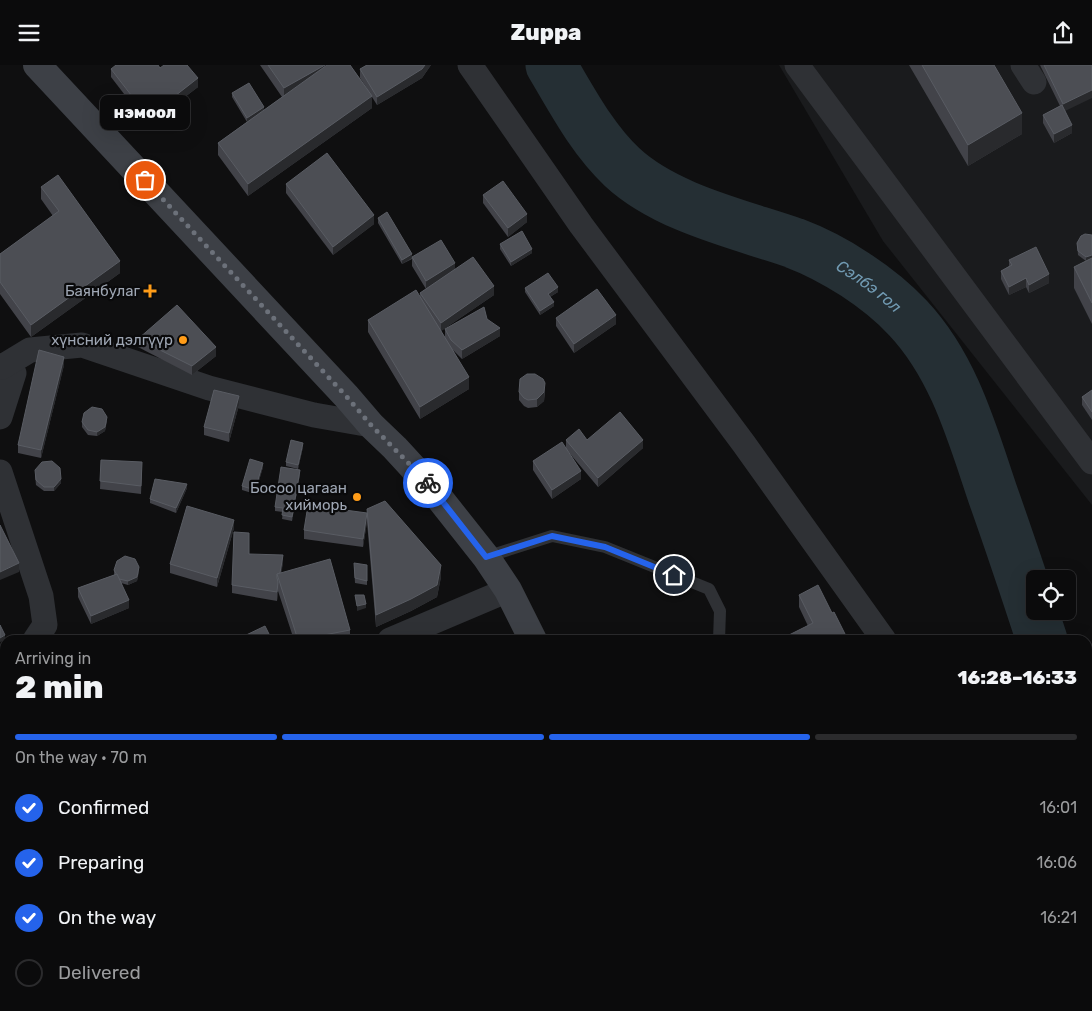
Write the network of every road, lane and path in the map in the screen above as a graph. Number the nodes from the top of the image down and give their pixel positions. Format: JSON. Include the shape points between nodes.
{"nodes":[{"id":1,"x":37,"y":65,"type":"edge"},
{"id":2,"x":470,"y":65,"type":"edge"},
{"id":3,"x":797,"y":65,"type":"edge"},
{"id":4,"x":1,"y":367,"type":"edge"},
{"id":5,"x":0,"y":417,"type":"edge"},
{"id":6,"x":371,"y":425,"type":"junction"},
{"id":7,"x":1092,"y":462,"type":"edge"},
{"id":8,"x":0,"y":472,"type":"edge"},
{"id":9,"x":486,"y":557,"type":"junction"},
{"id":10,"x":508,"y":590,"type":"junction"},
{"id":11,"x":38,"y":635,"type":"edge"},
{"id":12,"x":402,"y":635,"type":"edge"},
{"id":13,"x":530,"y":635,"type":"edge"},
{"id":14,"x":718,"y":635,"type":"edge"},
{"id":15,"x":880,"y":635,"type":"edge"}],
"edges":[{"from":1,"to":6,"type":"main road"},
{"from":2,"to":15,"type":"street","via":[[581,225]]},
{"from":3,"to":7,"type":"street"},
{"from":4,"to":5,"type":"street","via":[[14,373]]},
{"from":4,"to":6,"type":"street","via":[[30,351],[82,345],[209,388],[314,415]]},
{"from":6,"to":9,"type":"main road","via":[[429,485]]},
{"from":8,"to":11,"type":"street","via":[[41,596],[45,625]]},
{"from":9,"to":10,"type":"main road"},
{"from":9,"to":14,"type":"lane","via":[[552,536],[605,547],[709,589],[720,611]]},
{"from":10,"to":12,"type":"street"},
{"from":10,"to":13,"type":"main road"}]}
